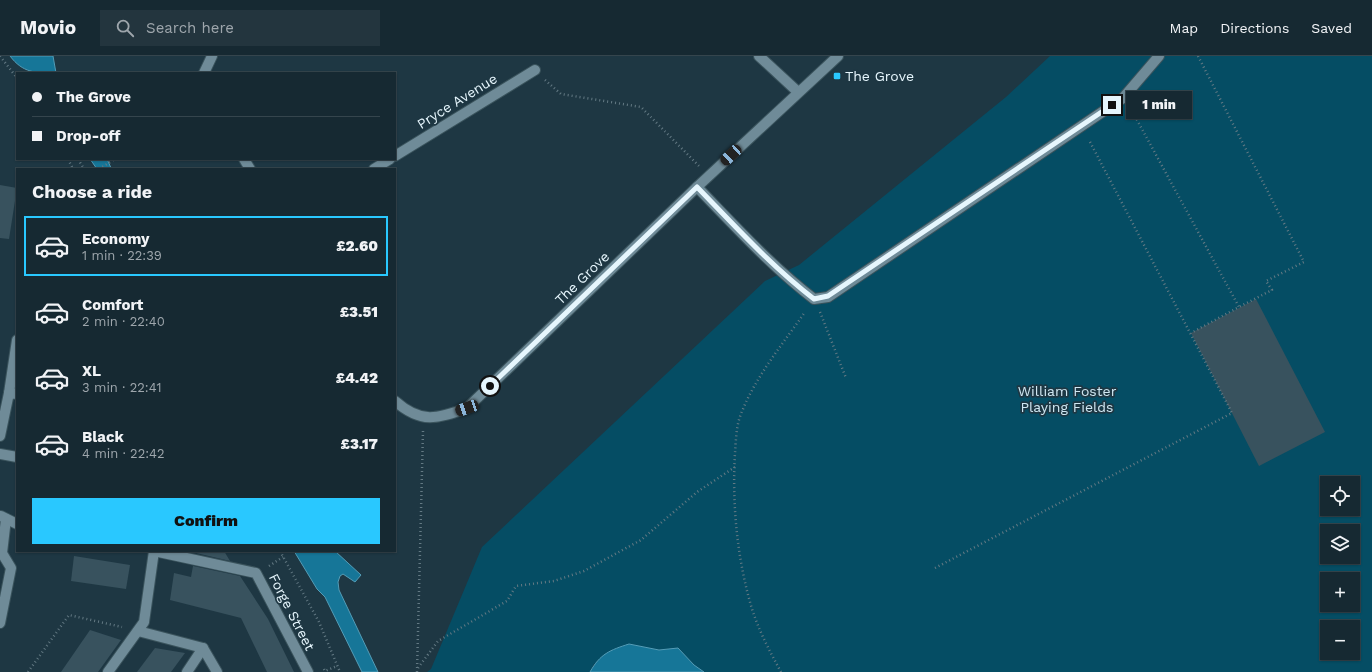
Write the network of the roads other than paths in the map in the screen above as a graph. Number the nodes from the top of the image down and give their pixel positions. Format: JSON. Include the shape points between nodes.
{"nodes":[{"id":1,"x":212,"y":56,"type":"edge"},
{"id":2,"x":759,"y":56,"type":"edge"},
{"id":3,"x":838,"y":56,"type":"edge"},
{"id":4,"x":1160,"y":56,"type":"edge"},
{"id":5,"x":535,"y":70,"type":"road end"},
{"id":6,"x":204,"y":72,"type":"edge"},
{"id":7,"x":798,"y":92,"type":"junction"},
{"id":8,"x":396,"y":155,"type":"edge"},
{"id":9,"x":388,"y":160,"type":"edge"},
{"id":10,"x":376,"y":168,"type":"edge"},
{"id":11,"x":697,"y":187,"type":"junction"},
{"id":12,"x":16,"y":354,"type":"edge"},
{"id":13,"x":13,"y":394,"type":"edge"},
{"id":14,"x":396,"y":402,"type":"edge"},
{"id":15,"x":0,"y":436,"type":"edge"},
{"id":16,"x":0,"y":454,"type":"edge"},
{"id":17,"x":16,"y":457,"type":"edge"},
{"id":18,"x":3,"y":518,"type":"edge"},
{"id":19,"x":16,"y":524,"type":"edge"},
{"id":20,"x":154,"y":552,"type":"edge"},
{"id":21,"x":159,"y":552,"type":"edge"},
{"id":22,"x":0,"y":623,"type":"edge"},
{"id":23,"x":138,"y":631,"type":"junction"},
{"id":24,"x":203,"y":648,"type":"junction"},
{"id":25,"x":108,"y":672,"type":"edge"},
{"id":26,"x":187,"y":672,"type":"edge"},
{"id":27,"x":217,"y":672,"type":"edge"},
{"id":28,"x":308,"y":672,"type":"edge"}],
"edges":[{"from":1,"to":6,"type":"street"},
{"from":2,"to":7,"type":"street"},
{"from":3,"to":7,"type":"street","name":"The Grove"},
{"from":4,"to":11,"type":"street","via":[[1123,98],[828,296],[814,299],[768,261]]},
{"from":5,"to":8,"type":"street","name":"Pryce Avenue"},
{"from":7,"to":11,"type":"street","name":"The Grove"},
{"from":9,"to":10,"type":"street"},
{"from":11,"to":14,"type":"street","name":"The Grove","via":[[467,408],[443,417],[424,417],[408,412]]},
{"from":12,"to":13,"type":"street"},
{"from":13,"to":15,"type":"street"},
{"from":16,"to":17,"type":"street"},
{"from":18,"to":19,"type":"street"},
{"from":18,"to":22,"type":"street","via":[[2,553],[11,568]]},
{"from":20,"to":23,"type":"street","via":[[144,622]]},
{"from":21,"to":28,"type":"street","name":"Forge Street","via":[[256,573]]},
{"from":23,"to":24,"type":"street"},
{"from":23,"to":25,"type":"street"},
{"from":24,"to":26,"type":"street"},
{"from":24,"to":27,"type":"street"}]}
